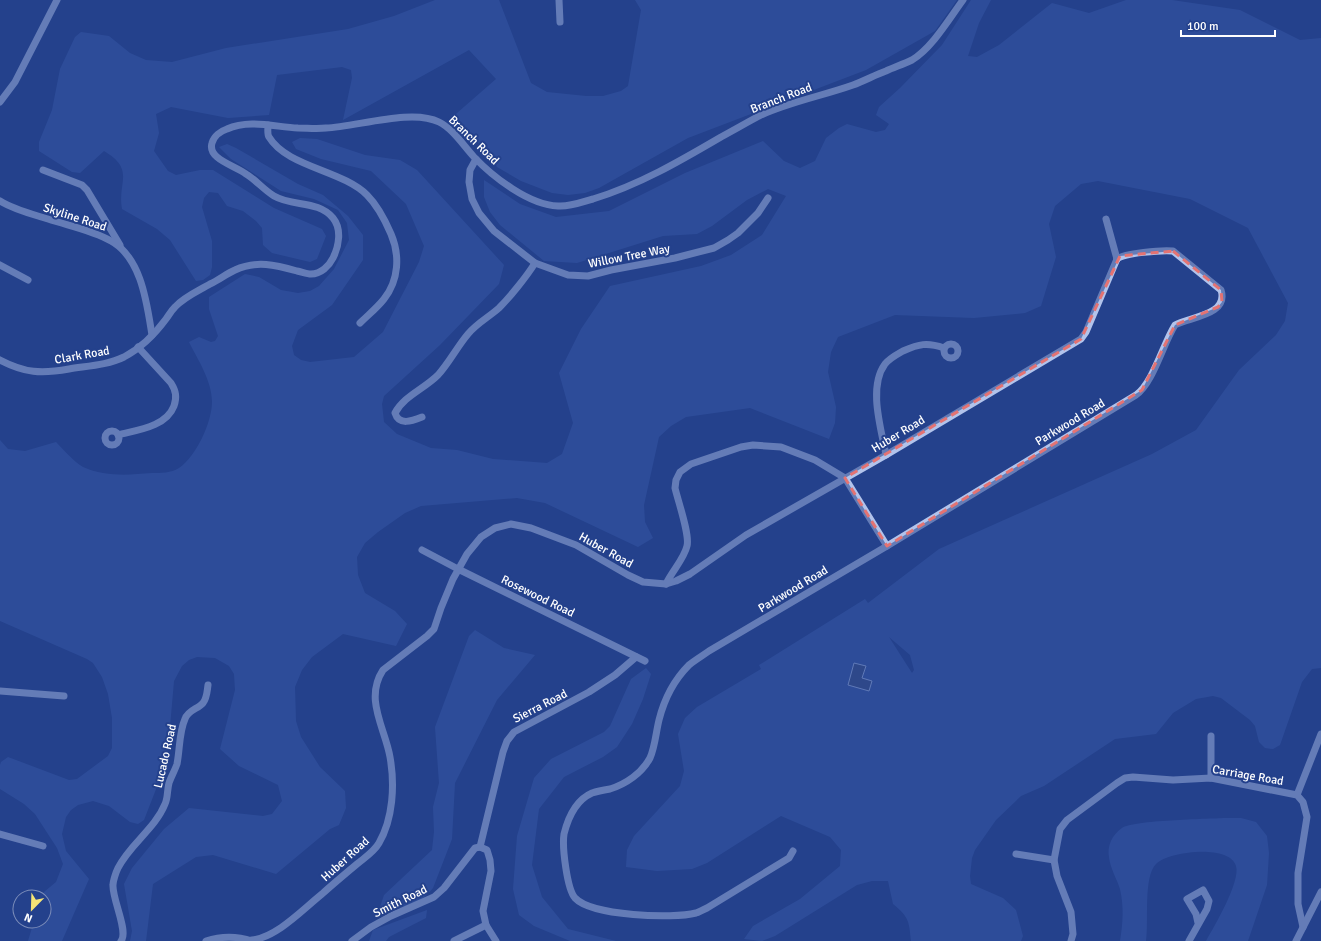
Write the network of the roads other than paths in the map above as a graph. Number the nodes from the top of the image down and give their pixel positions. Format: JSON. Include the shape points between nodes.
{"nodes":[{"id":1,"x":57,"y":0,"type":"edge"},
{"id":2,"x":558,"y":0,"type":"edge"},
{"id":3,"x":963,"y":0,"type":"edge"},
{"id":4,"x":560,"y":22,"type":"dead end"},
{"id":5,"x":0,"y":102,"type":"edge"},
{"id":6,"x":268,"y":125,"type":"junction"},
{"id":7,"x":476,"y":159,"type":"junction"},
{"id":8,"x":43,"y":170,"type":"dead end"},
{"id":9,"x":768,"y":198,"type":"dead end"},
{"id":10,"x":0,"y":201,"type":"edge"},
{"id":11,"x":1106,"y":219,"type":"dead end"},
{"id":12,"x":121,"y":247,"type":"junction"},
{"id":13,"x":1117,"y":259,"type":"junction"},
{"id":14,"x":535,"y":263,"type":"junction"},
{"id":15,"x":0,"y":266,"type":"edge"},
{"id":16,"x":234,"y":270,"type":"joint"},
{"id":17,"x":28,"y":280,"type":"dead end"},
{"id":18,"x":360,"y":323,"type":"dead end"},
{"id":19,"x":152,"y":336,"type":"junction"},
{"id":20,"x":138,"y":347,"type":"junction"},
{"id":21,"x":944,"y":348,"type":"dead end"},
{"id":22,"x":0,"y":360,"type":"edge"},
{"id":23,"x":422,"y":417,"type":"dead end"},
{"id":24,"x":118,"y":435,"type":"dead end"},
{"id":25,"x":886,"y":455,"type":"junction"},
{"id":26,"x":845,"y":478,"type":"junction"},
{"id":27,"x":887,"y":546,"type":"junction"},
{"id":28,"x":422,"y":550,"type":"dead end"},
{"id":29,"x":458,"y":569,"type":"junction"},
{"id":30,"x":666,"y":584,"type":"junction"},
{"id":31,"x":636,"y":657,"type":"junction"},
{"id":32,"x":645,"y":660,"type":"dead end"},
{"id":33,"x":208,"y":686,"type":"dead end"},
{"id":34,"x":0,"y":691,"type":"edge"},
{"id":35,"x":64,"y":696,"type":"dead end"},
{"id":36,"x":1321,"y":734,"type":"edge"},
{"id":37,"x":1211,"y":736,"type":"dead end"},
{"id":38,"x":1211,"y":778,"type":"junction"},
{"id":39,"x":1298,"y":795,"type":"junction"},
{"id":40,"x":0,"y":834,"type":"edge"},
{"id":41,"x":43,"y":846,"type":"dead end"},
{"id":42,"x":480,"y":847,"type":"junction"},
{"id":43,"x":793,"y":851,"type":"dead end"},
{"id":44,"x":1016,"y":854,"type":"dead end"},
{"id":45,"x":1054,"y":860,"type":"junction"},
{"id":46,"x":1321,"y":892,"type":"edge"},
{"id":47,"x":1198,"y":923,"type":"dead end"},
{"id":48,"x":486,"y":925,"type":"junction"},
{"id":49,"x":1303,"y":927,"type":"junction"},
{"id":50,"x":356,"y":940,"type":"edge"},
{"id":51,"x":120,"y":941,"type":"edge"},
{"id":52,"x":206,"y":941,"type":"edge"},
{"id":53,"x":252,"y":941,"type":"edge"},
{"id":54,"x":454,"y":941,"type":"edge"},
{"id":55,"x":496,"y":941,"type":"edge"},
{"id":56,"x":1071,"y":941,"type":"edge"},
{"id":57,"x":1189,"y":941,"type":"edge"},
{"id":58,"x":1296,"y":941,"type":"edge"}],
"edges":[{"from":1,"to":5,"type":"street","via":[[15,82]]},
{"from":2,"to":4,"type":"street"},
{"from":3,"to":7,"type":"street","name":"Branch Road","via":[[934,39],[914,59],[853,85],[759,116],[672,165],[618,191],[574,205],[540,203],[507,185]]},
{"from":6,"to":7,"type":"street","name":"Branch Road","via":[[326,128],[420,116],[444,124]]},
{"from":6,"to":16,"type":"street","name":"Branch Road","via":[[240,125],[228,128],[214,140],[211,150],[221,160],[245,173],[276,197],[324,210],[333,217],[338,226],[338,246],[332,261],[324,270],[313,275],[277,265],[247,265]]},
{"from":6,"to":18,"type":"street","via":[[268,136],[281,150],[306,164],[343,179],[367,195],[383,216],[396,246],[397,266],[393,282],[384,298]]},
{"from":7,"to":14,"type":"street","name":"Willow Tree Way","via":[[470,170],[468,182],[479,213],[494,231]]},
{"from":8,"to":12,"type":"street","name":"Skyline Road","via":[[87,190]]},
{"from":9,"to":14,"type":"street","name":"Willow Tree Way","via":[[758,213],[738,233],[714,248],[588,276],[568,275]]},
{"from":10,"to":12,"type":"street","name":"Skyline Road","via":[[21,211],[100,235]]},
{"from":11,"to":13,"type":"street"},
{"from":12,"to":19,"type":"street","name":"Skyline Road","via":[[135,266],[146,299]]},
{"from":13,"to":25,"type":"street","name":"Huber Road","via":[[1081,339]]},
{"from":13,"to":27,"type":"street","name":"Parkwood Road","via":[[1124,255],[1173,251],[1221,290],[1222,302],[1213,312],[1183,320],[1175,325],[1142,390]]},
{"from":14,"to":23,"type":"street","via":[[499,308],[468,334],[436,376],[399,405],[395,413],[401,422],[410,422]]},
{"from":15,"to":17,"type":"street"},
{"from":16,"to":19,"type":"street","name":"Clark Road","via":[[175,306]]},
{"from":19,"to":20,"type":"street","name":"Clark Road"},
{"from":20,"to":22,"type":"street","name":"Clark Road","via":[[122,358],[109,362],[49,372],[26,370]]},
{"from":20,"to":24,"type":"street","via":[[171,383],[176,396],[171,412],[164,420]]},
{"from":21,"to":25,"type":"street","via":[[931,343],[912,347],[894,355],[885,364],[878,379],[876,402]]},
{"from":25,"to":26,"type":"street","name":"Huber Road"},
{"from":26,"to":27,"type":"street"},
{"from":26,"to":30,"type":"street","name":"Huber Road","via":[[746,535],[690,574]]},
{"from":26,"to":30,"type":"street","via":[[815,460],[781,447],[741,447],[690,464],[680,472],[675,488],[688,545]]},
{"from":27,"to":43,"type":"street","name":"Parkwood Road","via":[[709,651],[690,665],[677,679],[666,698],[650,758],[630,780],[593,793],[581,801],[571,813],[564,834],[563,847],[571,892],[576,899],[586,905],[613,913],[642,915],[696,913],[789,858]]},
{"from":28,"to":29,"type":"street","name":"Rosewood Road"},
{"from":29,"to":30,"type":"street","name":"Huber Road","via":[[481,537],[495,528],[511,524],[531,528],[576,545],[642,582]]},
{"from":29,"to":31,"type":"street","name":"Rosewood Road"},
{"from":29,"to":53,"type":"street","name":"Huber Road","via":[[434,629],[383,670],[376,683],[375,705],[390,757],[393,781],[390,811],[378,844],[284,925],[269,936]]},
{"from":31,"to":32,"type":"street","name":"Rosewood Road"},
{"from":31,"to":42,"type":"street","name":"Sierra Road","via":[[589,692],[514,732],[503,752]]},
{"from":33,"to":51,"type":"street","name":"Lucado Road","via":[[202,704],[190,711],[183,723],[177,765],[169,784],[166,803],[159,817],[118,868],[113,886],[124,932]]},
{"from":34,"to":35,"type":"street"},
{"from":36,"to":39,"type":"street"},
{"from":37,"to":38,"type":"street"},
{"from":38,"to":39,"type":"street","name":"Carriage Road"},
{"from":38,"to":45,"type":"street","name":"Carriage Road","via":[[1125,778],[1067,820],[1060,830]]},
{"from":39,"to":49,"type":"street","name":"Carriage Road","via":[[1307,817],[1298,873],[1298,904]]},
{"from":40,"to":41,"type":"street"},
{"from":42,"to":48,"type":"street","via":[[487,850],[491,871],[484,912]]},
{"from":42,"to":50,"type":"street","name":"Smith Road","via":[[475,848],[434,897],[371,927]]},
{"from":44,"to":45,"type":"street"},
{"from":45,"to":56,"type":"street","via":[[1057,876],[1071,912]]},
{"from":46,"to":49,"type":"street"},
{"from":47,"to":57,"type":"street"},
{"from":48,"to":54,"type":"street"},
{"from":48,"to":55,"type":"street"},
{"from":49,"to":58,"type":"street"},
{"from":52,"to":53,"type":"street","via":[[225,937]]}]}
